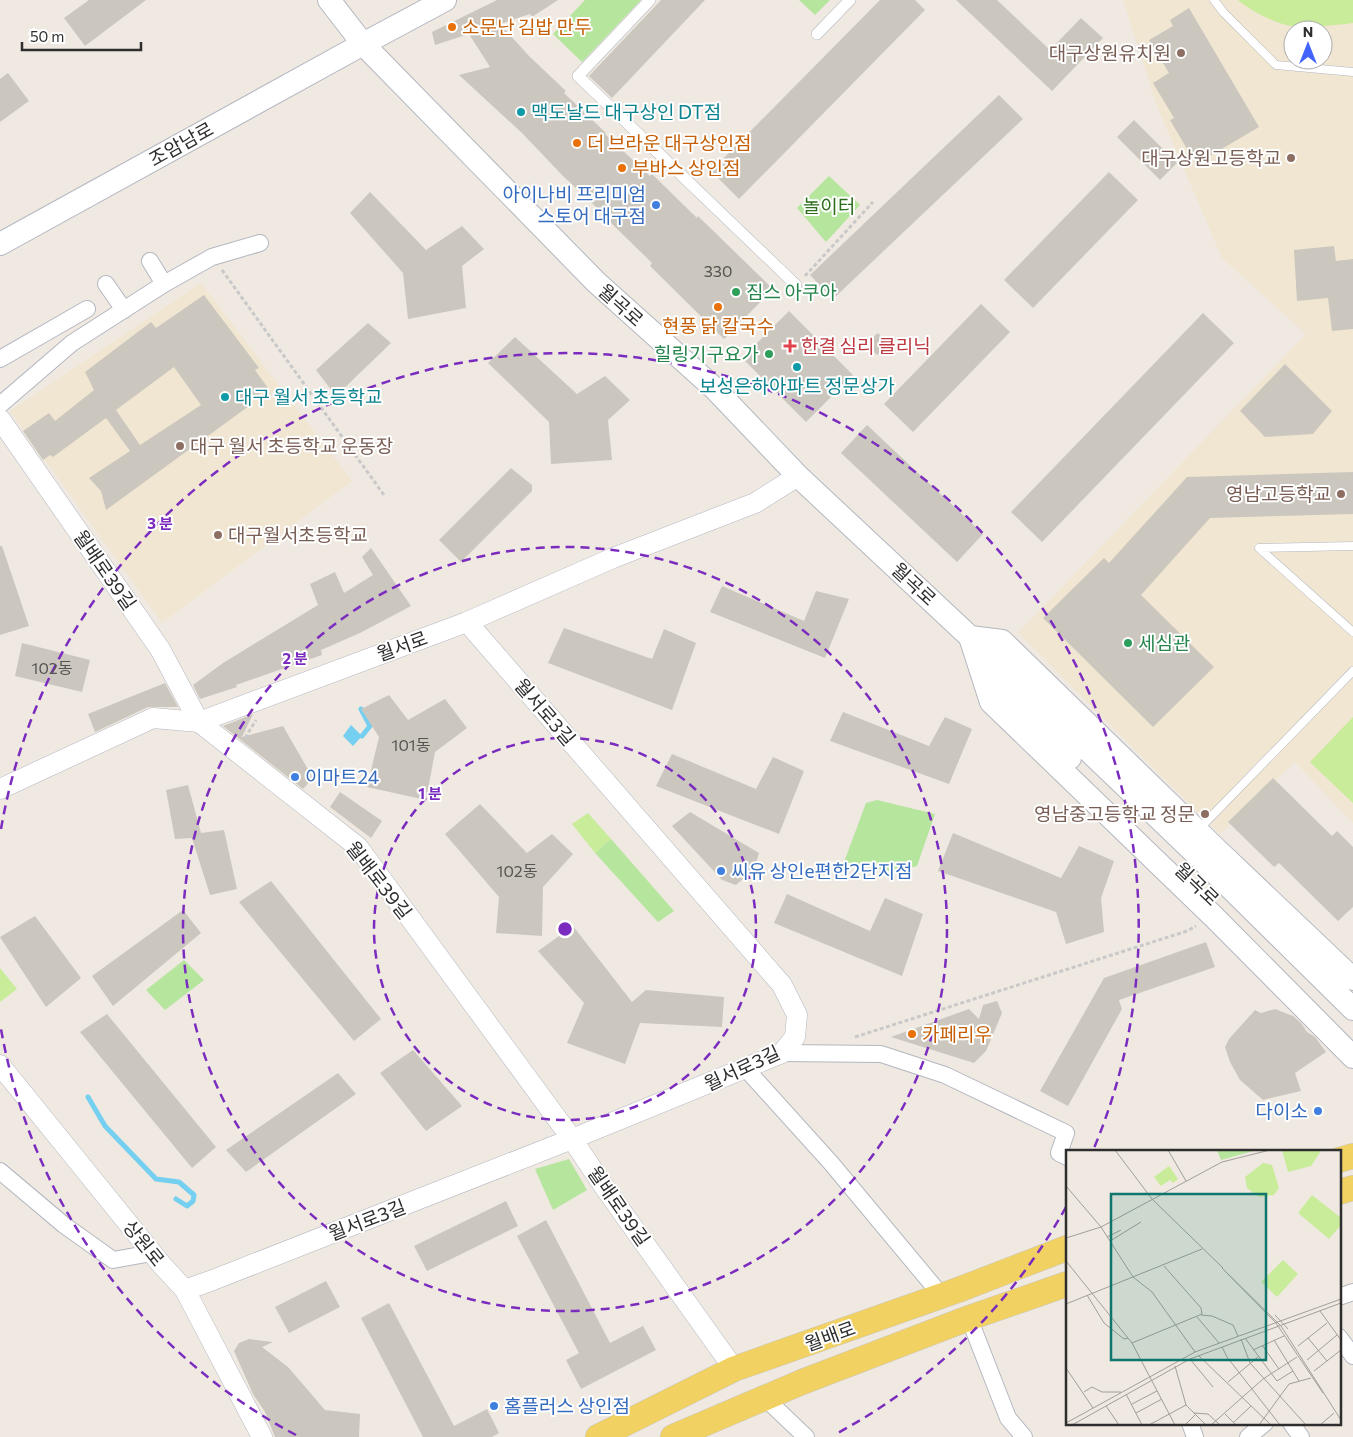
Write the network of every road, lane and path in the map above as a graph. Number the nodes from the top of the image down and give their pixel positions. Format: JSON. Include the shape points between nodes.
{"nodes":[{"id":1,"x":329,"y":0,"type":"edge"},
{"id":2,"x":445,"y":0,"type":"edge"},
{"id":3,"x":650,"y":0,"type":"edge"},
{"id":4,"x":850,"y":0,"type":"edge"},
{"id":5,"x":1214,"y":0,"type":"edge"},
{"id":6,"x":817,"y":34,"type":"dead end"},
{"id":7,"x":362,"y":44,"type":"junction"},
{"id":8,"x":1353,"y":72,"type":"edge"},
{"id":9,"x":874,"y":202,"type":"dead end"},
{"id":10,"x":260,"y":243,"type":"dead end"},
{"id":11,"x":0,"y":244,"type":"edge"},
{"id":12,"x":212,"y":257,"type":"junction"},
{"id":13,"x":150,"y":261,"type":"dead end"},
{"id":14,"x":106,"y":284,"type":"dead end"},
{"id":15,"x":164,"y":284,"type":"junction"},
{"id":16,"x":796,"y":285,"type":"joint"},
{"id":17,"x":87,"y":309,"type":"dead end"},
{"id":18,"x":124,"y":310,"type":"junction"},
{"id":19,"x":0,"y":359,"type":"edge"},
{"id":20,"x":0,"y":405,"type":"edge"},
{"id":21,"x":0,"y":419,"type":"edge"},
{"id":22,"x":798,"y":476,"type":"junction"},
{"id":23,"x":384,"y":495,"type":"dead end"},
{"id":24,"x":1353,"y":546,"type":"edge"},
{"id":25,"x":467,"y":622,"type":"junction"},
{"id":26,"x":1353,"y":632,"type":"edge"},
{"id":27,"x":970,"y":637,"type":"junction"},
{"id":28,"x":1353,"y":671,"type":"edge"},
{"id":29,"x":272,"y":694,"type":"junction"},
{"id":30,"x":199,"y":722,"type":"junction"},
{"id":31,"x":237,"y":752,"type":"junction"},
{"id":32,"x":0,"y":789,"type":"edge"},
{"id":33,"x":1191,"y":850,"type":"junction"},
{"id":34,"x":1214,"y":917,"type":"junction"},
{"id":35,"x":1353,"y":979,"type":"edge"},
{"id":36,"x":1353,"y":1009,"type":"edge"},
{"id":37,"x":1353,"y":1035,"type":"edge"},
{"id":38,"x":850,"y":1039,"type":"dead end"},
{"id":39,"x":782,"y":1053,"type":"junction"},
{"id":40,"x":1353,"y":1056,"type":"edge"},
{"id":41,"x":0,"y":1065,"type":"edge"},
{"id":42,"x":746,"y":1069,"type":"junction"},
{"id":43,"x":572,"y":1140,"type":"junction"},
{"id":44,"x":1066,"y":1156,"type":"edge"},
{"id":45,"x":1353,"y":1156,"type":"edge"},
{"id":46,"x":1340,"y":1160,"type":"edge"},
{"id":47,"x":0,"y":1171,"type":"edge"},
{"id":48,"x":1353,"y":1188,"type":"edge"},
{"id":49,"x":1340,"y":1192,"type":"edge"},
{"id":50,"x":1066,"y":1248,"type":"edge"},
{"id":51,"x":152,"y":1253,"type":"junction"},
{"id":52,"x":1066,"y":1284,"type":"edge"},
{"id":53,"x":185,"y":1290,"type":"junction"},
{"id":54,"x":1353,"y":1292,"type":"edge"},
{"id":55,"x":941,"y":1295,"type":"junction"},
{"id":56,"x":1340,"y":1297,"type":"edge"},
{"id":57,"x":969,"y":1318,"type":"junction"},
{"id":58,"x":1340,"y":1337,"type":"edge"},
{"id":59,"x":1353,"y":1356,"type":"edge"},
{"id":60,"x":734,"y":1368,"type":"junction"},
{"id":61,"x":764,"y":1397,"type":"junction"},
{"id":62,"x":1190,"y":1424,"type":"edge"},
{"id":63,"x":1264,"y":1424,"type":"edge"},
{"id":64,"x":1292,"y":1424,"type":"edge"},
{"id":65,"x":688,"y":1434,"type":"edge"},
{"id":66,"x":262,"y":1437,"type":"edge"},
{"id":67,"x":598,"y":1437,"type":"edge"},
{"id":68,"x":806,"y":1437,"type":"edge"},
{"id":69,"x":1024,"y":1437,"type":"edge"},
{"id":70,"x":1195,"y":1437,"type":"edge"},
{"id":71,"x":1248,"y":1437,"type":"edge"},
{"id":72,"x":1301,"y":1437,"type":"edge"}],
"edges":[{"from":1,"to":7,"type":"main road","name":"월곡로"},
{"from":2,"to":7,"type":"main road","name":"조암남로"},
{"from":3,"to":16,"type":"street","via":[[578,76]]},
{"from":4,"to":6,"type":"street"},
{"from":5,"to":8,"type":"lane","via":[[1276,65]]},
{"from":7,"to":11,"type":"main road","name":"조암남로"},
{"from":7,"to":22,"type":"main road","name":"월곡로","via":[[596,282],[714,388]]},
{"from":9,"to":16,"type":"path"},
{"from":10,"to":12,"type":"street"},
{"from":12,"to":15,"type":"street"},
{"from":12,"to":23,"type":"path"},
{"from":13,"to":15,"type":"street"},
{"from":14,"to":18,"type":"street"},
{"from":15,"to":18,"type":"street"},
{"from":17,"to":19,"type":"street"},
{"from":18,"to":20,"type":"street","via":[[72,343]]},
{"from":21,"to":30,"type":"street","name":"월배로39길","via":[[160,649]]},
{"from":22,"to":25,"type":"street","name":"월서로","via":[[755,502],[613,558]]},
{"from":22,"to":27,"type":"main road","name":"월곡로"},
{"from":24,"to":26,"type":"lane","via":[[1259,548]]},
{"from":25,"to":29,"type":"street","name":"월서로"},
{"from":25,"to":39,"type":"street","name":"월서로3길","via":[[782,985],[797,1015],[795,1038]]},
{"from":27,"to":33,"type":"main road","name":"월곡로","via":[[1000,688]]},
{"from":27,"to":33,"type":"main road","via":[[1002,641]]},
{"from":27,"to":34,"type":"main road","via":[[991,702]]},
{"from":28,"to":33,"type":"lane"},
{"from":29,"to":30,"type":"street","name":"월서로"},
{"from":29,"to":31,"type":"path"},
{"from":30,"to":31,"type":"street","name":"월배로39길"},
{"from":30,"to":32,"type":"street","name":"월서로","via":[[153,718]]},
{"from":31,"to":43,"type":"street","name":"월배로39길","via":[[358,847]]},
{"from":33,"to":35,"type":"main road"},
{"from":33,"to":36,"type":"main road","name":"월곡로"},
{"from":33,"to":37,"type":"main road","name":"월곡로"},
{"from":34,"to":38,"type":"path","via":[[1187,931]]},
{"from":34,"to":40,"type":"main road"},
{"from":39,"to":42,"type":"street","name":"월서로3길"},
{"from":39,"to":44,"type":"street","via":[[881,1054],[945,1075],[1066,1133],[1059,1153]]},
{"from":41,"to":51,"type":"street","name":"상원로"},
{"from":42,"to":43,"type":"street","name":"월서로3길"},
{"from":42,"to":55,"type":"street","via":[[831,1163]]},
{"from":43,"to":53,"type":"street","name":"월서로3길"},
{"from":43,"to":60,"type":"street","name":"월배로39길"},
{"from":45,"to":46,"type":"main road"},
{"from":47,"to":51,"type":"street","via":[[64,1225],[113,1260]]},
{"from":48,"to":49,"type":"main road"},
{"from":50,"to":55,"type":"main road","name":"월배로"},
{"from":51,"to":53,"type":"street","name":"상원로"},
{"from":52,"to":57,"type":"main road","name":"월배로"},
{"from":53,"to":66,"type":"street","name":"상원로"},
{"from":54,"to":56,"type":"street"},
{"from":55,"to":60,"type":"main road","name":"월배로"},
{"from":57,"to":61,"type":"main road","name":"월배로"},
{"from":57,"to":69,"type":"street","via":[[1008,1418]]},
{"from":58,"to":59,"type":"street"},
{"from":60,"to":67,"type":"main road","name":"월배로"},
{"from":61,"to":65,"type":"main road","name":"월배로"},
{"from":61,"to":68,"type":"street"},
{"from":62,"to":70,"type":"street"},
{"from":63,"to":71,"type":"street"},
{"from":64,"to":72,"type":"street"}]}
